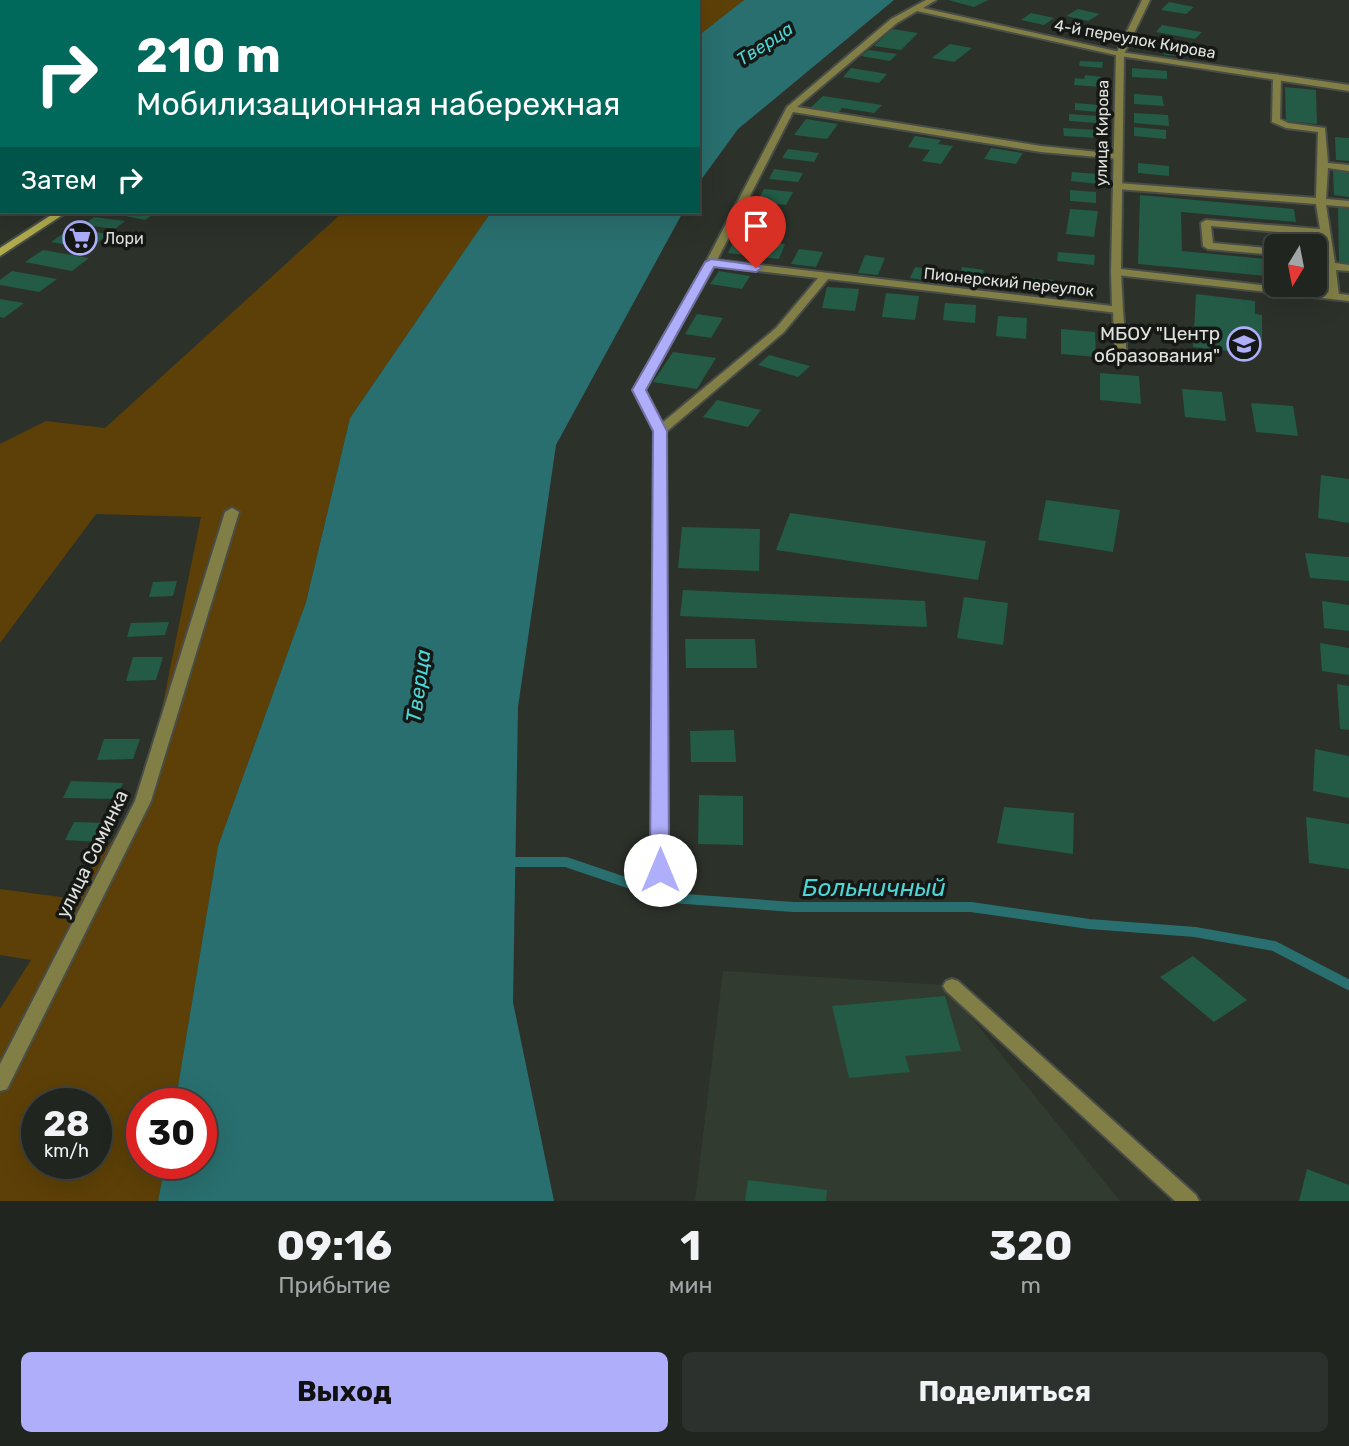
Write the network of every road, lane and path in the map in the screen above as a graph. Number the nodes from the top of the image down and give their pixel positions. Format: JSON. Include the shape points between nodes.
{"nodes":[{"id":1,"x":932,"y":0,"type":"edge"},
{"id":2,"x":1146,"y":0,"type":"edge"},
{"id":3,"x":917,"y":9,"type":"junction"},
{"id":4,"x":1119,"y":54,"type":"junction"},
{"id":5,"x":1277,"y":77,"type":"junction"},
{"id":6,"x":1349,"y":88,"type":"edge"},
{"id":7,"x":790,"y":109,"type":"junction"},
{"id":8,"x":1117,"y":157,"type":"junction"},
{"id":9,"x":1323,"y":165,"type":"junction"},
{"id":10,"x":1349,"y":168,"type":"edge"},
{"id":11,"x":1117,"y":186,"type":"junction"},
{"id":12,"x":1321,"y":201,"type":"junction"},
{"id":13,"x":1349,"y":204,"type":"edge"},
{"id":14,"x":59,"y":214,"type":"edge"},
{"id":15,"x":1326,"y":233,"type":"junction"},
{"id":16,"x":1264,"y":251,"type":"edge"},
{"id":17,"x":0,"y":253,"type":"edge"},
{"id":18,"x":1327,"y":260,"type":"edge"},
{"id":19,"x":1330,"y":261,"type":"junction"},
{"id":20,"x":711,"y":262,"type":"junction"},
{"id":21,"x":1349,"y":268,"type":"edge"},
{"id":22,"x":1116,"y":272,"type":"junction"},
{"id":23,"x":824,"y":277,"type":"junction"},
{"id":24,"x":1334,"y":296,"type":"junction"},
{"id":25,"x":1349,"y":298,"type":"edge"},
{"id":26,"x":1118,"y":310,"type":"junction"},
{"id":27,"x":1121,"y":359,"type":"dead end"},
{"id":28,"x":660,"y":431,"type":"junction"},
{"id":29,"x":232,"y":512,"type":"dead end"},
{"id":30,"x":660,"y":870,"type":"dead end"},
{"id":31,"x":952,"y":986,"type":"dead end"},
{"id":32,"x":0,"y":1083,"type":"edge"},
{"id":33,"x":1189,"y":1201,"type":"edge"}],
"edges":[{"from":1,"to":3,"type":"street"},
{"from":2,"to":4,"type":"street","name":"улица Кирова"},
{"from":3,"to":4,"type":"street","name":"4-й переулок Кирова"},
{"from":3,"to":7,"type":"street","via":[[894,21]]},
{"from":4,"to":5,"type":"street","name":"4-й переулок Кирова"},
{"from":4,"to":8,"type":"street","name":"улица Кирова"},
{"from":5,"to":6,"type":"street","name":"4-й переулок Кирова"},
{"from":5,"to":9,"type":"street","via":[[1275,120],[1322,130]]},
{"from":7,"to":8,"type":"street"},
{"from":7,"to":20,"type":"street"},
{"from":8,"to":11,"type":"street","name":"улица Кирова"},
{"from":9,"to":10,"type":"street"},
{"from":9,"to":12,"type":"street"},
{"from":11,"to":12,"type":"street"},
{"from":11,"to":22,"type":"street","name":"улица Кирова"},
{"from":12,"to":13,"type":"street"},
{"from":12,"to":15,"type":"street"},
{"from":14,"to":17,"type":"main road"},
{"from":15,"to":16,"type":"street","via":[[1206,223],[1208,246]]},
{"from":15,"to":19,"type":"street"},
{"from":18,"to":19,"type":"street"},
{"from":19,"to":21,"type":"street"},
{"from":19,"to":24,"type":"street"},
{"from":20,"to":23,"type":"street","name":"Пионерский переулок"},
{"from":20,"to":28,"type":"street","via":[[639,390]]},
{"from":22,"to":24,"type":"street","name":"Пионерский переулок"},
{"from":22,"to":26,"type":"street","name":"Пионерский переулок"},
{"from":23,"to":26,"type":"street","name":"Пионерский переулок"},
{"from":23,"to":28,"type":"street","via":[[780,330]]},
{"from":24,"to":25,"type":"street","name":"Пионерский переулок"},
{"from":26,"to":27,"type":"street"},
{"from":28,"to":30,"type":"street"},
{"from":29,"to":32,"type":"street","name":"улица Соминка","via":[[143,801]]},
{"from":31,"to":33,"type":"street"}]}
